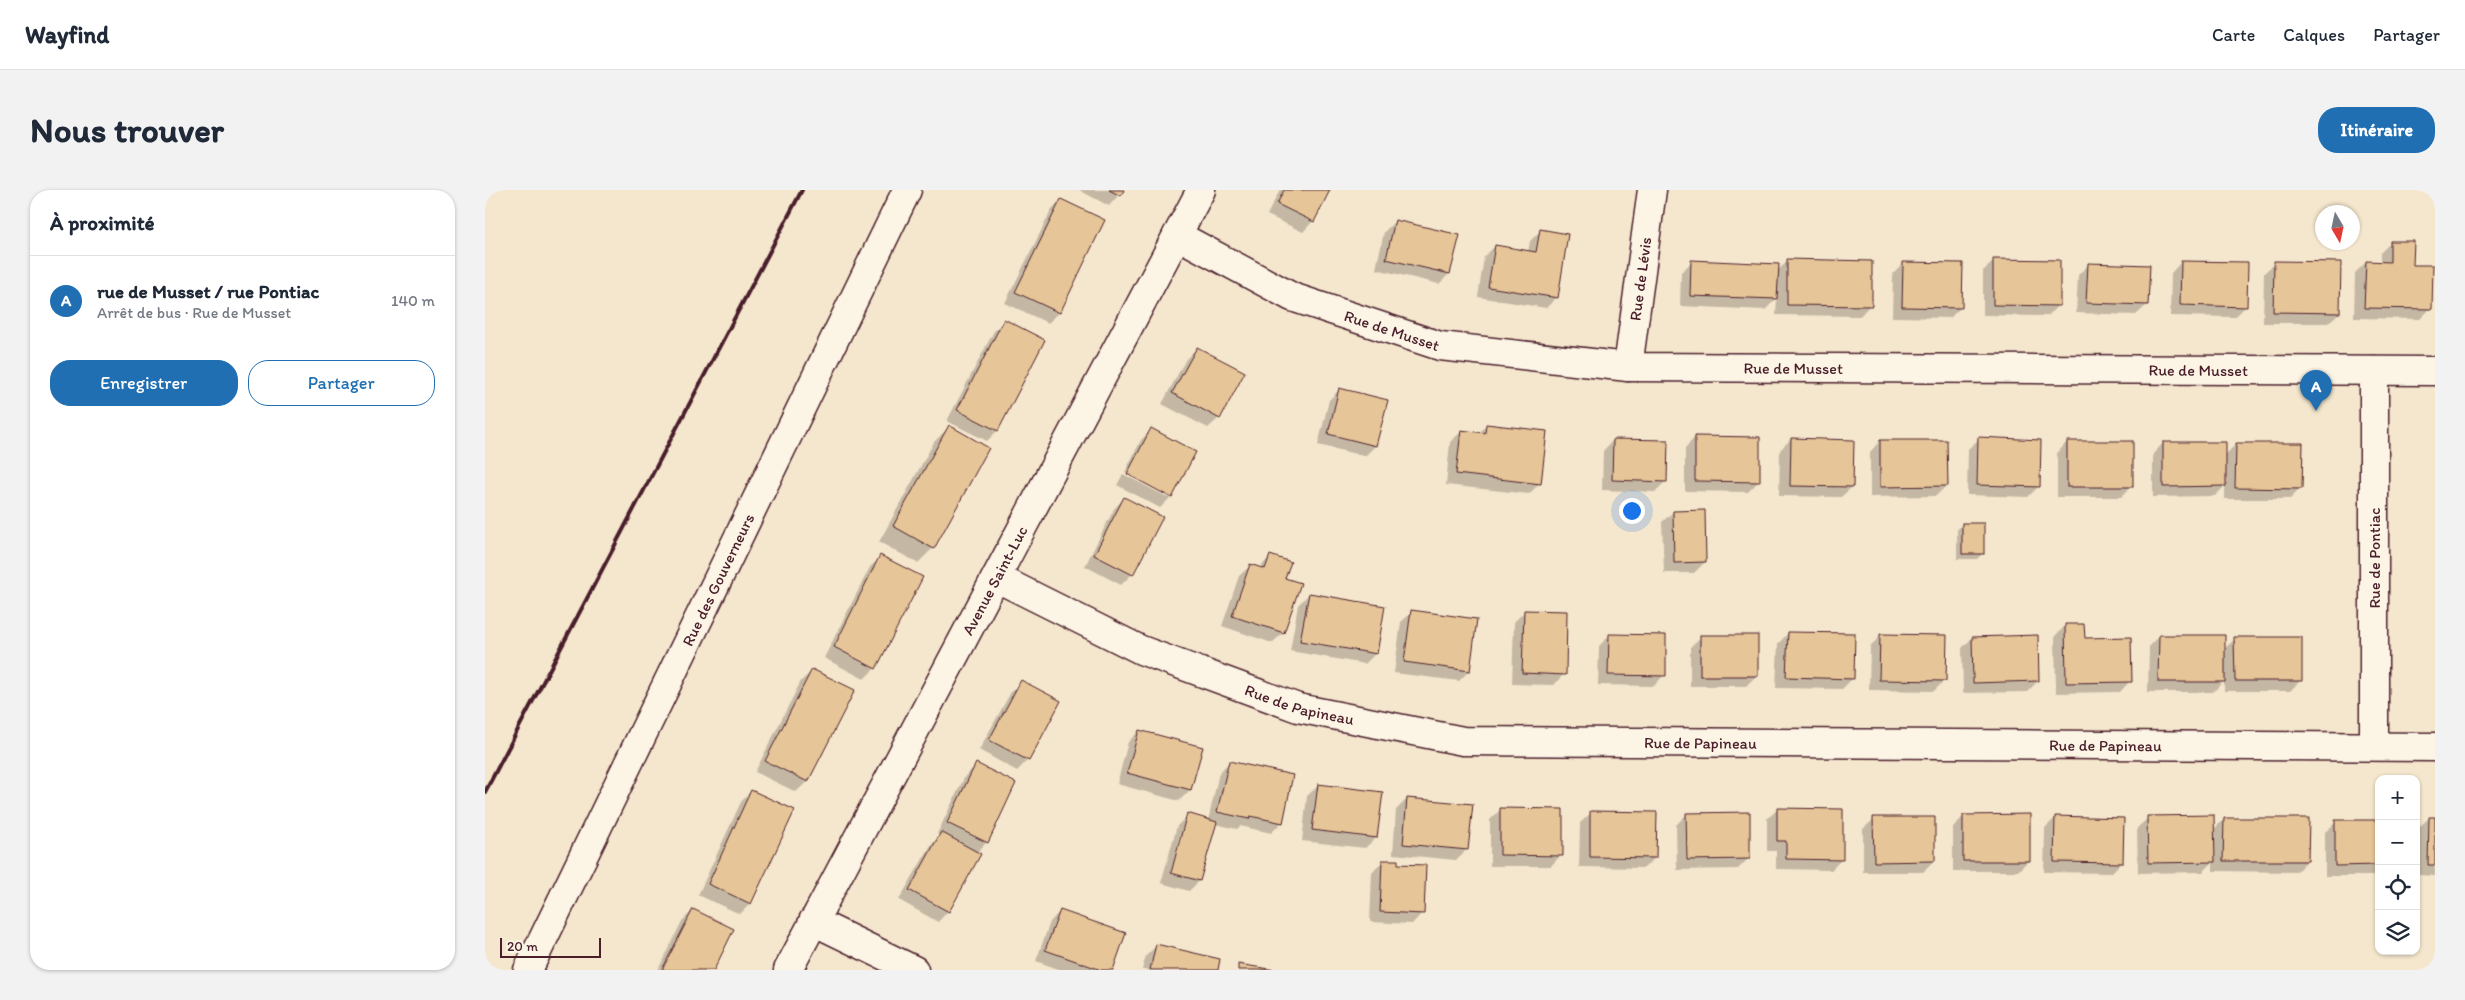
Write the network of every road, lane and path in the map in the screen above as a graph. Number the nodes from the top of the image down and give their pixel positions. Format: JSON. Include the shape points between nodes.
{"nodes":[{"id":1,"x":907,"y":190,"type":"edge"},
{"id":2,"x":1201,"y":190,"type":"edge"},
{"id":3,"x":1652,"y":190,"type":"edge"},
{"id":4,"x":1177,"y":235,"type":"junction"},
{"id":5,"x":1628,"y":367,"type":"junction"},
{"id":6,"x":2375,"y":371,"type":"junction"},
{"id":7,"x":2435,"y":371,"type":"edge"},
{"id":8,"x":997,"y":578,"type":"junction"},
{"id":9,"x":2374,"y":745,"type":"junction"},
{"id":10,"x":2435,"y":747,"type":"edge"},
{"id":11,"x":813,"y":921,"type":"junction"},
{"id":12,"x":528,"y":970,"type":"edge"},
{"id":13,"x":788,"y":970,"type":"edge"},
{"id":14,"x":914,"y":970,"type":"edge"}],
"edges":[{"from":1,"to":12,"type":"street","name":"Rue des Gouverneurs"},
{"from":2,"to":4,"type":"street","name":"Avenue Saint-Luc"},
{"from":3,"to":5,"type":"street","name":"Rue de Lévis"},
{"from":4,"to":5,"type":"street","name":"Rue de Musset","via":[[1292,297],[1440,346]]},
{"from":4,"to":8,"type":"street","name":"Avenue Saint-Luc"},
{"from":5,"to":6,"type":"street","name":"Rue de Musset"},
{"from":6,"to":7,"type":"street","name":"Rue de Musset"},
{"from":6,"to":9,"type":"street","name":"Rue de Pontiac"},
{"from":8,"to":9,"type":"street","name":"Rue de Papineau","via":[[1141,650],[1297,708],[1463,741]]},
{"from":8,"to":11,"type":"street","name":"Avenue Saint-Luc"},
{"from":9,"to":10,"type":"street","name":"Rue de Papineau"},
{"from":11,"to":13,"type":"street","name":"Avenue Saint-Luc"},
{"from":11,"to":14,"type":"street"}]}
